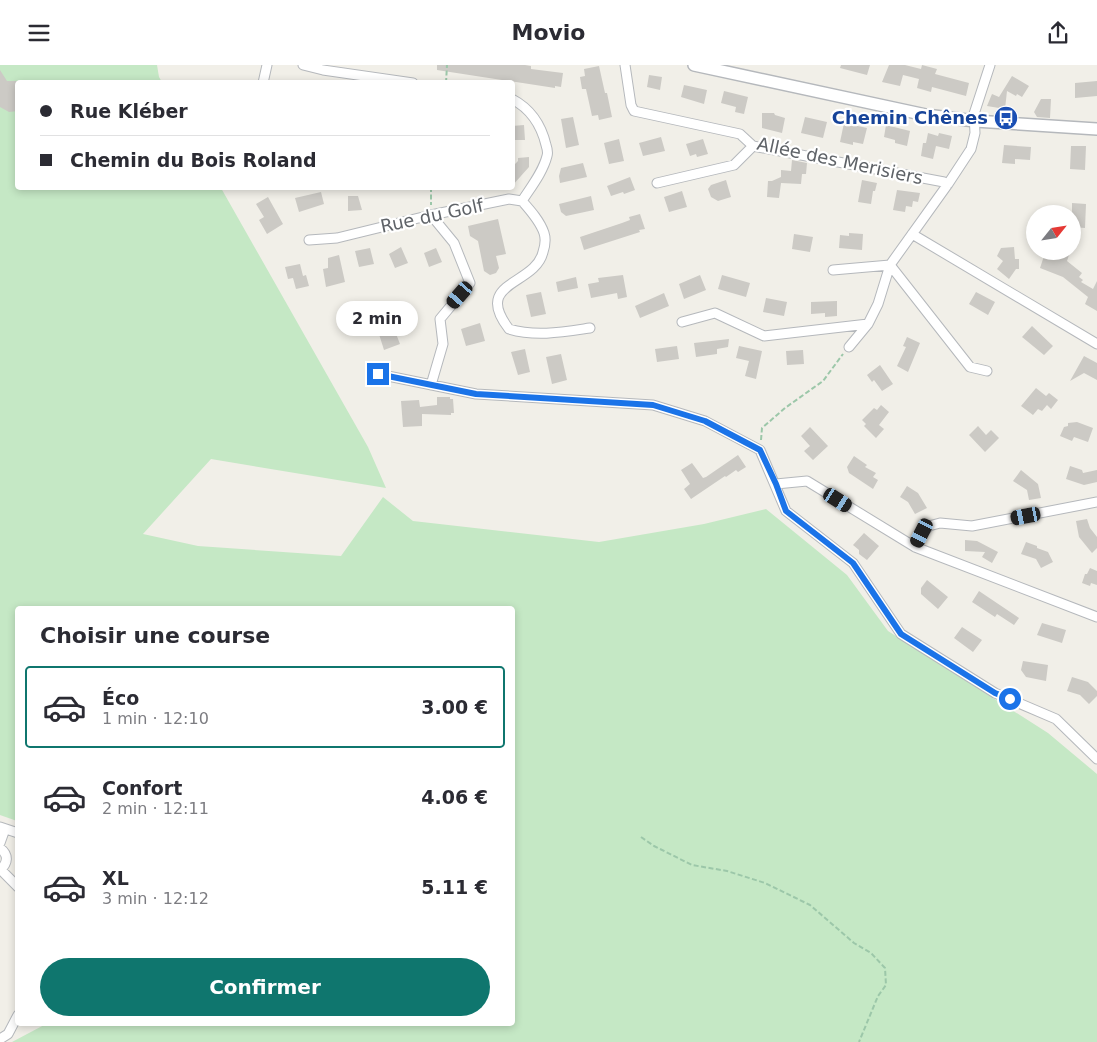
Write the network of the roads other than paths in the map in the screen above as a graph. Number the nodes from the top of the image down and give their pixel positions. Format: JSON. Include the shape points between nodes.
{"nodes":[{"id":1,"x":267,"y":65,"type":"edge"},
{"id":2,"x":303,"y":65,"type":"edge"},
{"id":3,"x":624,"y":65,"type":"edge"},
{"id":4,"x":694,"y":65,"type":"edge"},
{"id":5,"x":990,"y":65,"type":"edge"},
{"id":6,"x":264,"y":80,"type":"edge"},
{"id":7,"x":392,"y":80,"type":"edge"},
{"id":8,"x":515,"y":101,"type":"edge"},
{"id":9,"x":975,"y":121,"type":"junction"},
{"id":10,"x":1097,"y":129,"type":"edge"},
{"id":11,"x":753,"y":145,"type":"junction"},
{"id":12,"x":657,"y":183,"type":"dead end"},
{"id":13,"x":948,"y":184,"type":"junction"},
{"id":14,"x":522,"y":201,"type":"junction"},
{"id":15,"x":431,"y":215,"type":"junction"},
{"id":16,"x":912,"y":234,"type":"junction"},
{"id":17,"x":309,"y":240,"type":"dead end"},
{"id":18,"x":890,"y":265,"type":"junction"},
{"id":19,"x":833,"y":270,"type":"dead end"},
{"id":20,"x":682,"y":323,"type":"dead end"},
{"id":21,"x":868,"y":324,"type":"junction"},
{"id":22,"x":590,"y":328,"type":"dead end"},
{"id":23,"x":1097,"y":344,"type":"edge"},
{"id":24,"x":849,"y":347,"type":"road end"},
{"id":25,"x":987,"y":371,"type":"dead end"},
{"id":26,"x":378,"y":374,"type":"dead end"},
{"id":27,"x":431,"y":385,"type":"junction"},
{"id":28,"x":776,"y":484,"type":"junction"},
{"id":29,"x":1097,"y":501,"type":"edge"},
{"id":30,"x":915,"y":547,"type":"junction"},
{"id":31,"x":1097,"y":617,"type":"edge"},
{"id":32,"x":1097,"y":759,"type":"edge"},
{"id":33,"x":3,"y":828,"type":"edge"},
{"id":34,"x":15,"y":832,"type":"edge"},
{"id":35,"x":0,"y":843,"type":"edge"},
{"id":36,"x":0,"y":849,"type":"edge"},
{"id":37,"x":0,"y":870,"type":"edge"},
{"id":38,"x":15,"y":884,"type":"edge"},
{"id":39,"x":15,"y":1021,"type":"edge"},
{"id":40,"x":0,"y":1039,"type":"edge"}],
"edges":[{"from":1,"to":6,"type":"street"},
{"from":2,"to":7,"type":"street"},
{"from":3,"to":11,"type":"street","name":"Allée des Merisiers","via":[[634,111],[740,134]]},
{"from":4,"to":9,"type":"street","via":[[926,115]]},
{"from":5,"to":9,"type":"street","via":[[974,114]]},
{"from":8,"to":14,"type":"street","via":[[536,118],[548,155]]},
{"from":9,"to":10,"type":"street"},
{"from":9,"to":13,"type":"street","via":[[971,149]]},
{"from":11,"to":12,"type":"street","via":[[734,165]]},
{"from":11,"to":13,"type":"street","name":"Allée des Merisiers"},
{"from":13,"to":16,"type":"street"},
{"from":14,"to":15,"type":"street","name":"Rue du Golf","via":[[510,199]]},
{"from":14,"to":22,"type":"street","via":[[536,217],[544,233],[545,245],[535,266],[505,287],[498,299],[502,320],[509,329],[537,333]]},
{"from":15,"to":17,"type":"street","name":"Rue du Golf","via":[[337,238]]},
{"from":15,"to":27,"type":"street","via":[[454,243],[470,283],[440,319],[443,345]]},
{"from":16,"to":18,"type":"street"},
{"from":16,"to":23,"type":"street"},
{"from":18,"to":19,"type":"street"},
{"from":18,"to":21,"type":"street"},
{"from":18,"to":25,"type":"street","via":[[970,367]]},
{"from":20,"to":21,"type":"street","via":[[715,313],[764,336]]},
{"from":21,"to":24,"type":"street"},
{"from":26,"to":27,"type":"street"},
{"from":27,"to":28,"type":"street","via":[[476,394],[653,405],[705,421],[760,450]]},
{"from":28,"to":30,"type":"street","via":[[807,481]]},
{"from":28,"to":32,"type":"street","via":[[786,511],[853,563],[901,634],[995,693],[1056,719]]},
{"from":29,"to":30,"type":"street","via":[[972,526],[940,523],[929,526]]},
{"from":30,"to":31,"type":"street"},
{"from":33,"to":34,"type":"street"},
{"from":33,"to":35,"type":"street"},
{"from":36,"to":37,"type":"street","via":[[7,857]]},
{"from":37,"to":38,"type":"street"},
{"from":39,"to":40,"type":"street","via":[[8,1034]]}]}
